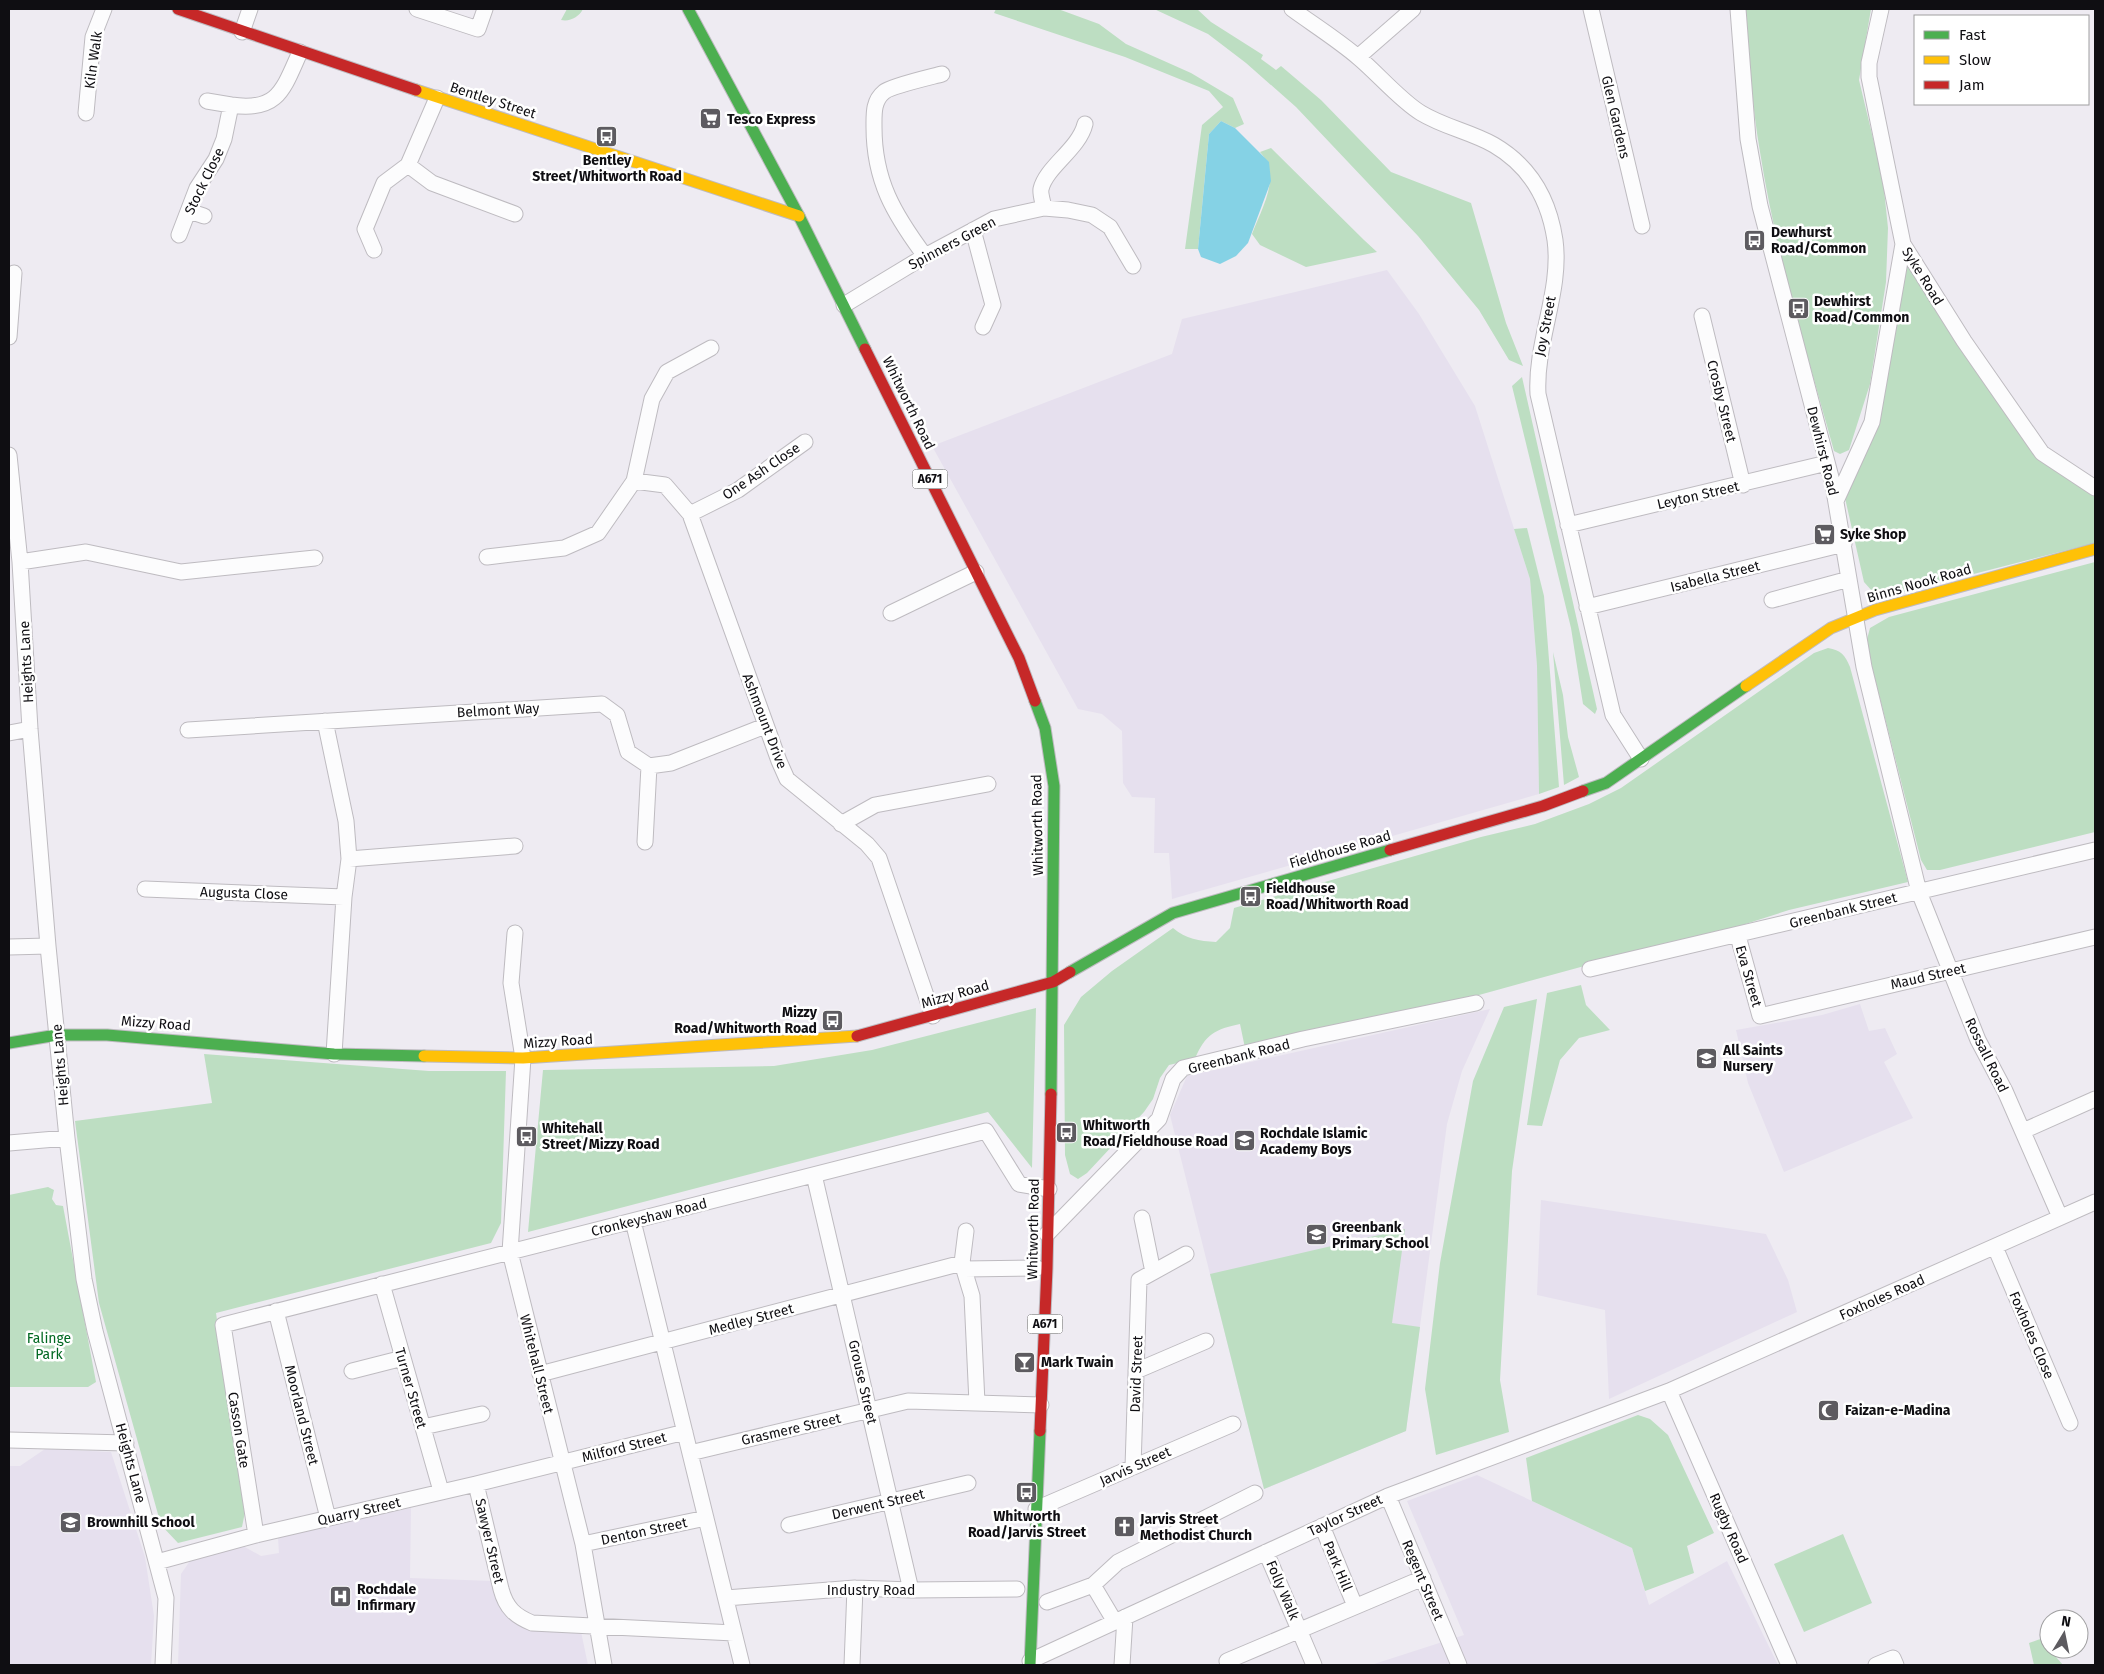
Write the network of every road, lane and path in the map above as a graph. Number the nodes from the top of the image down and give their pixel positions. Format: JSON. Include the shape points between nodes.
{"nodes":[{"id":1,"x":104,"y":9,"type":"edge"},
{"id":2,"x":178,"y":9,"type":"edge"},
{"id":3,"x":250,"y":9,"type":"edge"},
{"id":4,"x":417,"y":9,"type":"edge"},
{"id":5,"x":485,"y":9,"type":"edge"},
{"id":6,"x":688,"y":9,"type":"edge"},
{"id":7,"x":1292,"y":9,"type":"edge"},
{"id":8,"x":1412,"y":9,"type":"edge"},
{"id":9,"x":1591,"y":9,"type":"edge"},
{"id":10,"x":1738,"y":9,"type":"edge"},
{"id":11,"x":1881,"y":9,"type":"edge"},
{"id":12,"x":242,"y":32,"type":"junction"},
{"id":13,"x":300,"y":52,"type":"junction"},
{"id":14,"x":1358,"y":57,"type":"junction"},
{"id":15,"x":942,"y":74,"type":"dead end"},
{"id":16,"x":437,"y":98,"type":"junction"},
{"id":17,"x":207,"y":101,"type":"dead end"},
{"id":18,"x":231,"y":106,"type":"junction"},
{"id":19,"x":86,"y":113,"type":"dead end"},
{"id":20,"x":1085,"y":124,"type":"dead end"},
{"id":21,"x":408,"y":165,"type":"junction"},
{"id":22,"x":1044,"y":208,"type":"junction"},
{"id":23,"x":188,"y":211,"type":"junction"},
{"id":24,"x":515,"y":214,"type":"dead end"},
{"id":25,"x":204,"y":216,"type":"dead end"},
{"id":26,"x":799,"y":216,"type":"junction"},
{"id":27,"x":1642,"y":226,"type":"dead end"},
{"id":28,"x":972,"y":230,"type":"junction"},
{"id":29,"x":179,"y":235,"type":"dead end"},
{"id":30,"x":1903,"y":244,"type":"junction"},
{"id":31,"x":374,"y":250,"type":"dead end"},
{"id":32,"x":925,"y":256,"type":"junction"},
{"id":33,"x":1132,"y":266,"type":"dead end"},
{"id":34,"x":14,"y":273,"type":"dead end"},
{"id":35,"x":844,"y":305,"type":"junction"},
{"id":36,"x":1702,"y":316,"type":"dead end"},
{"id":37,"x":984,"y":327,"type":"dead end"},
{"id":38,"x":9,"y":337,"type":"edge"},
{"id":39,"x":711,"y":348,"type":"dead end"},
{"id":40,"x":806,"y":442,"type":"dead end"},
{"id":41,"x":9,"y":455,"type":"edge"},
{"id":42,"x":1828,"y":463,"type":"junction"},
{"id":43,"x":634,"y":482,"type":"junction"},
{"id":44,"x":1743,"y":485,"type":"junction"},
{"id":45,"x":2095,"y":488,"type":"edge"},
{"id":46,"x":1836,"y":501,"type":"junction"},
{"id":47,"x":11,"y":508,"type":"edge"},
{"id":48,"x":690,"y":514,"type":"junction"},
{"id":49,"x":1568,"y":525,"type":"junction"},
{"id":50,"x":1844,"y":544,"type":"junction"},
{"id":51,"x":2095,"y":549,"type":"edge"},
{"id":52,"x":487,"y":557,"type":"dead end"},
{"id":53,"x":315,"y":558,"type":"dead end"},
{"id":54,"x":20,"y":562,"type":"junction"},
{"id":55,"x":976,"y":572,"type":"junction"},
{"id":56,"x":1849,"y":579,"type":"junction"},
{"id":57,"x":1772,"y":600,"type":"dead end"},
{"id":58,"x":1587,"y":607,"type":"junction"},
{"id":59,"x":891,"y":613,"type":"dead end"},
{"id":60,"x":1854,"y":620,"type":"junction"},
{"id":61,"x":325,"y":721,"type":"junction"},
{"id":62,"x":765,"y":726,"type":"junction"},
{"id":63,"x":30,"y":729,"type":"junction"},
{"id":64,"x":188,"y":730,"type":"dead end"},
{"id":65,"x":9,"y":733,"type":"edge"},
{"id":66,"x":1641,"y":759,"type":"junction"},
{"id":67,"x":649,"y":766,"type":"junction"},
{"id":68,"x":988,"y":784,"type":"dead end"},
{"id":69,"x":841,"y":824,"type":"junction"},
{"id":70,"x":645,"y":842,"type":"dead end"},
{"id":71,"x":515,"y":846,"type":"dead end"},
{"id":72,"x":2095,"y":850,"type":"edge"},
{"id":73,"x":350,"y":859,"type":"junction"},
{"id":74,"x":145,"y":888,"type":"dead end"},
{"id":75,"x":1919,"y":892,"type":"junction"},
{"id":76,"x":344,"y":897,"type":"junction"},
{"id":77,"x":515,"y":933,"type":"dead end"},
{"id":78,"x":1738,"y":936,"type":"junction"},
{"id":79,"x":2095,"y":937,"type":"edge"},
{"id":80,"x":48,"y":946,"type":"junction"},
{"id":81,"x":9,"y":947,"type":"edge"},
{"id":82,"x":1590,"y":969,"type":"dead end"},
{"id":83,"x":1949,"y":970,"type":"junction"},
{"id":84,"x":1053,"y":982,"type":"junction"},
{"id":85,"x":1476,"y":1003,"type":"dead end"},
{"id":86,"x":933,"y":1016,"type":"junction"},
{"id":87,"x":1760,"y":1016,"type":"joint"},
{"id":88,"x":57,"y":1036,"type":"junction"},
{"id":89,"x":9,"y":1043,"type":"edge"},
{"id":90,"x":334,"y":1054,"type":"junction"},
{"id":91,"x":523,"y":1058,"type":"junction"},
{"id":92,"x":2095,"y":1099,"type":"edge"},
{"id":93,"x":2023,"y":1131,"type":"junction"},
{"id":94,"x":67,"y":1138,"type":"junction"},
{"id":95,"x":9,"y":1143,"type":"edge"},
{"id":96,"x":814,"y":1175,"type":"junction"},
{"id":97,"x":1049,"y":1189,"type":"junction"},
{"id":98,"x":2095,"y":1202,"type":"edge"},
{"id":99,"x":2060,"y":1217,"type":"junction"},
{"id":100,"x":1142,"y":1218,"type":"dead end"},
{"id":101,"x":634,"y":1221,"type":"junction"},
{"id":102,"x":966,"y":1231,"type":"dead end"},
{"id":103,"x":1048,"y":1234,"type":"junction"},
{"id":104,"x":1995,"y":1248,"type":"junction"},
{"id":105,"x":510,"y":1252,"type":"junction"},
{"id":106,"x":1186,"y":1254,"type":"dead end"},
{"id":107,"x":963,"y":1266,"type":"junction"},
{"id":108,"x":1037,"y":1268,"type":"dead end"},
{"id":109,"x":1153,"y":1272,"type":"junction"},
{"id":110,"x":382,"y":1284,"type":"junction"},
{"id":111,"x":842,"y":1295,"type":"junction"},
{"id":112,"x":276,"y":1311,"type":"junction"},
{"id":113,"x":223,"y":1325,"type":"joint"},
{"id":114,"x":1206,"y":1341,"type":"dead end"},
{"id":115,"x":663,"y":1342,"type":"junction"},
{"id":116,"x":403,"y":1358,"type":"junction"},
{"id":117,"x":352,"y":1371,"type":"dead end"},
{"id":118,"x":1136,"y":1371,"type":"junction"},
{"id":119,"x":540,"y":1374,"type":"junction"},
{"id":120,"x":1669,"y":1391,"type":"junction"},
{"id":121,"x":977,"y":1403,"type":"junction"},
{"id":122,"x":1041,"y":1405,"type":"junction"},
{"id":123,"x":869,"y":1410,"type":"junction"},
{"id":124,"x":482,"y":1414,"type":"dead end"},
{"id":125,"x":2070,"y":1423,"type":"dead end"},
{"id":126,"x":1233,"y":1424,"type":"dead end"},
{"id":127,"x":423,"y":1427,"type":"junction"},
{"id":128,"x":685,"y":1432,"type":"junction"},
{"id":129,"x":9,"y":1440,"type":"edge"},
{"id":130,"x":126,"y":1443,"type":"junction"},
{"id":131,"x":690,"y":1453,"type":"junction"},
{"id":132,"x":563,"y":1462,"type":"junction"},
{"id":133,"x":1134,"y":1467,"type":"junction"},
{"id":134,"x":968,"y":1483,"type":"dead end"},
{"id":135,"x":476,"y":1484,"type":"junction"},
{"id":136,"x":441,"y":1491,"type":"junction"},
{"id":137,"x":1255,"y":1493,"type":"dead end"},
{"id":138,"x":1388,"y":1496,"type":"junction"},
{"id":139,"x":890,"y":1501,"type":"junction"},
{"id":140,"x":1036,"y":1510,"type":"junction"},
{"id":141,"x":328,"y":1518,"type":"junction"},
{"id":142,"x":706,"y":1518,"type":"junction"},
{"id":143,"x":788,"y":1526,"type":"dead end"},
{"id":144,"x":1322,"y":1526,"type":"junction"},
{"id":145,"x":256,"y":1535,"type":"junction"},
{"id":146,"x":583,"y":1544,"type":"junction"},
{"id":147,"x":1266,"y":1552,"type":"junction"},
{"id":148,"x":157,"y":1562,"type":"junction"},
{"id":149,"x":1422,"y":1578,"type":"junction"},
{"id":150,"x":1093,"y":1585,"type":"junction"},
{"id":151,"x":855,"y":1588,"type":"junction"},
{"id":152,"x":1017,"y":1589,"type":"dead end"},
{"id":153,"x":911,"y":1590,"type":"junction"},
{"id":154,"x":726,"y":1598,"type":"junction"},
{"id":155,"x":1047,"y":1602,"type":"dead end"},
{"id":156,"x":1355,"y":1606,"type":"junction"},
{"id":157,"x":1120,"y":1619,"type":"junction"},
{"id":158,"x":597,"y":1627,"type":"junction"},
{"id":159,"x":1299,"y":1628,"type":"junction"},
{"id":160,"x":734,"y":1633,"type":"junction"},
{"id":161,"x":1227,"y":1661,"type":"dead end"},
{"id":162,"x":1894,"y":1662,"type":"edge"},
{"id":163,"x":1030,"y":1663,"type":"edge"},
{"id":164,"x":163,"y":1665,"type":"edge"},
{"id":165,"x":604,"y":1665,"type":"edge"},
{"id":166,"x":742,"y":1665,"type":"edge"},
{"id":167,"x":852,"y":1665,"type":"edge"},
{"id":168,"x":1122,"y":1665,"type":"edge"},
{"id":169,"x":1314,"y":1665,"type":"edge"},
{"id":170,"x":1459,"y":1665,"type":"edge"},
{"id":171,"x":1789,"y":1665,"type":"edge"},
{"id":172,"x":1876,"y":1665,"type":"edge"}],
"edges":[{"from":1,"to":19,"type":"street","name":"Kiln Walk","via":[[93,37]]},
{"from":2,"to":12,"type":"street","name":"Bentley Street"},
{"from":3,"to":12,"type":"street"},
{"from":4,"to":5,"type":"street","via":[[478,29]]},
{"from":6,"to":26,"type":"street","name":"Whitworth Road","number":"A671"},
{"from":7,"to":14,"type":"street","name":"Joy Street"},
{"from":8,"to":14,"type":"street"},
{"from":9,"to":27,"type":"street","name":"Glen Gardens"},
{"from":10,"to":42,"type":"street","name":"Dewhirst Road","via":[[1748,139],[1760,206]]},
{"from":11,"to":30,"type":"street","name":"Syke Road","via":[[1869,77]]},
{"from":12,"to":13,"type":"street","name":"Bentley Street"},
{"from":13,"to":16,"type":"street","name":"Bentley Street"},
{"from":13,"to":18,"type":"street","via":[[276,99],[263,106]]},
{"from":14,"to":49,"type":"street","name":"Joy Street","via":[[1420,113],[1495,146],[1526,170],[1538,187],[1555,240],[1556,272],[1539,355],[1538,394]]},
{"from":15,"to":32,"type":"street","via":[[884,91],[874,105],[874,143],[880,179],[902,225]]},
{"from":16,"to":21,"type":"street"},
{"from":16,"to":26,"type":"street","name":"Bentley Street"},
{"from":17,"to":18,"type":"street"},
{"from":18,"to":23,"type":"street","name":"Stock Close","via":[[216,159],[197,188]]},
{"from":20,"to":22,"type":"street","via":[[1082,134],[1045,180],[1041,190]]},
{"from":21,"to":24,"type":"street","via":[[432,183]]},
{"from":21,"to":31,"type":"street","via":[[384,183],[365,229]]},
{"from":22,"to":28,"type":"street","name":"Spinners Green","via":[[994,219]]},
{"from":22,"to":33,"type":"street","name":"Spinners Green","via":[[1092,215],[1110,227]]},
{"from":23,"to":25,"type":"street"},
{"from":23,"to":29,"type":"street","name":"Stock Close"},
{"from":26,"to":35,"type":"street","name":"Whitworth Road","number":"A671"},
{"from":28,"to":32,"type":"street","name":"Spinners Green"},
{"from":28,"to":37,"type":"street","via":[[992,305]]},
{"from":30,"to":45,"type":"street","name":"Syke Road","via":[[1964,341],[2042,453]]},
{"from":30,"to":46,"type":"street","via":[[1872,422]]},
{"from":32,"to":35,"type":"street","name":"Spinners Green"},
{"from":34,"to":38,"type":"street"},
{"from":35,"to":55,"type":"street","name":"Whitworth Road","number":"A671"},
{"from":36,"to":44,"type":"street","name":"Crosby Street"},
{"from":39,"to":43,"type":"street","via":[[667,372],[652,399]]},
{"from":40,"to":48,"type":"street","name":"One Ash Close","via":[[738,490]]},
{"from":41,"to":47,"type":"street","name":"Heights Lane"},
{"from":42,"to":44,"type":"street","name":"Leyton Street"},
{"from":42,"to":46,"type":"street","name":"Dewhirst Road"},
{"from":43,"to":48,"type":"street","name":"Ashmount Drive","via":[[665,485]]},
{"from":43,"to":52,"type":"street","via":[[598,533],[564,548]]},
{"from":44,"to":49,"type":"street","name":"Leyton Street"},
{"from":46,"to":50,"type":"street","name":"Dewhirst Road"},
{"from":47,"to":54,"type":"street","name":"Heights Lane"},
{"from":48,"to":62,"type":"street","name":"Ashmount Drive"},
{"from":49,"to":58,"type":"street","name":"Joy Street"},
{"from":50,"to":56,"type":"street","name":"Dewhirst Road"},
{"from":50,"to":58,"type":"street","name":"Isabella Street"},
{"from":51,"to":60,"type":"street","name":"Binns Nook Road","via":[[1875,610]]},
{"from":53,"to":54,"type":"street","via":[[181,572],[86,552]]},
{"from":54,"to":63,"type":"street","name":"Heights Lane"},
{"from":55,"to":59,"type":"street"},
{"from":55,"to":84,"type":"street","name":"Whitworth Road","number":"A671","via":[[1019,658],[1045,728],[1054,786]]},
{"from":56,"to":57,"type":"street"},
{"from":56,"to":60,"type":"street","name":"Dewhirst Road"},
{"from":58,"to":66,"type":"street","name":"Joy Street","via":[[1613,715]]},
{"from":60,"to":66,"type":"street","name":"Binns Nook Road","via":[[1831,628]]},
{"from":60,"to":75,"type":"street","name":"Dewhirst Road"},
{"from":61,"to":64,"type":"street","name":"Belmont Way"},
{"from":61,"to":67,"type":"street","name":"Belmont Way","via":[[602,704],[617,715],[628,752]]},
{"from":61,"to":73,"type":"street","via":[[346,821]]},
{"from":62,"to":67,"type":"street","via":[[672,763]]},
{"from":62,"to":69,"type":"street","name":"Ashmount Drive","via":[[788,779]]},
{"from":63,"to":65,"type":"street"},
{"from":63,"to":80,"type":"street","name":"Heights Lane"},
{"from":66,"to":84,"type":"street","name":"Fieldhouse Road","via":[[1606,783],[1543,806],[1173,913]]},
{"from":67,"to":70,"type":"street"},
{"from":68,"to":69,"type":"street","via":[[874,805]]},
{"from":69,"to":86,"type":"street","name":"Ashmount Drive","via":[[879,858]]},
{"from":71,"to":73,"type":"street"},
{"from":72,"to":75,"type":"street","name":"Greenbank Street"},
{"from":73,"to":76,"type":"street"},
{"from":74,"to":76,"type":"street","name":"Augusta Close"},
{"from":75,"to":78,"type":"street","name":"Greenbank Street"},
{"from":75,"to":83,"type":"street","name":"Rossall Road"},
{"from":76,"to":90,"type":"street"},
{"from":77,"to":91,"type":"street","name":"Whitehall Street","via":[[511,984]]},
{"from":78,"to":82,"type":"street","name":"Greenbank Street"},
{"from":78,"to":87,"type":"street","name":"Eva Street"},
{"from":79,"to":83,"type":"street","name":"Maud Street"},
{"from":80,"to":81,"type":"street"},
{"from":80,"to":88,"type":"street","name":"Heights Lane"},
{"from":83,"to":87,"type":"street","name":"Maud Street"},
{"from":83,"to":93,"type":"street","name":"Rossall Road","via":[[1978,1040]]},
{"from":84,"to":86,"type":"street","name":"Mizzy Road"},
{"from":84,"to":97,"type":"street","name":"Whitworth Road","number":"A671"},
{"from":85,"to":103,"type":"street","name":"Greenbank Road","via":[[1183,1068],[1174,1080],[1159,1119]]},
{"from":86,"to":91,"type":"street","name":"Mizzy Road","via":[[853,1036]]},
{"from":88,"to":89,"type":"street","name":"Mizzy Road"},
{"from":88,"to":90,"type":"street","name":"Mizzy Road","via":[[107,1035]]},
{"from":88,"to":94,"type":"street","name":"Heights Lane"},
{"from":90,"to":91,"type":"street","name":"Mizzy Road"},
{"from":91,"to":105,"type":"street","name":"Whitehall Street"},
{"from":92,"to":93,"type":"street"},
{"from":93,"to":99,"type":"street","name":"Rossall Road"},
{"from":94,"to":95,"type":"street"},
{"from":94,"to":130,"type":"street","name":"Heights Lane","via":[[84,1278]]},
{"from":96,"to":97,"type":"street","name":"Cronkeyshaw Road","via":[[986,1131],[1019,1184]]},
{"from":96,"to":101,"type":"street","name":"Cronkeyshaw Road"},
{"from":96,"to":111,"type":"street","name":"Grouse Street"},
{"from":97,"to":103,"type":"street","name":"Whitworth Road","number":"A671"},
{"from":98,"to":99,"type":"street","name":"Foxholes Road"},
{"from":99,"to":104,"type":"street","name":"Foxholes Road"},
{"from":100,"to":109,"type":"street"},
{"from":101,"to":105,"type":"street","name":"Cronkeyshaw Road"},
{"from":101,"to":115,"type":"street"},
{"from":102,"to":107,"type":"street"},
{"from":103,"to":122,"type":"street","name":"Whitworth Road","number":"A671"},
{"from":104,"to":120,"type":"street","name":"Foxholes Road"},
{"from":104,"to":125,"type":"street","name":"Foxholes Close"},
{"from":105,"to":110,"type":"street","name":"Cronkeyshaw Road"},
{"from":105,"to":119,"type":"street","name":"Whitehall Street"},
{"from":106,"to":109,"type":"street"},
{"from":107,"to":108,"type":"street","name":"Medley Street"},
{"from":107,"to":111,"type":"street","name":"Medley Street"},
{"from":107,"to":121,"type":"street","via":[[972,1296]]},
{"from":109,"to":118,"type":"street","name":"David Street","via":[[1139,1280]]},
{"from":110,"to":112,"type":"street","name":"Cronkeyshaw Road"},
{"from":110,"to":116,"type":"street","name":"Turner Street"},
{"from":111,"to":115,"type":"street","name":"Medley Street"},
{"from":111,"to":123,"type":"street","name":"Grouse Street"},
{"from":112,"to":113,"type":"street","name":"Cronkeyshaw Road"},
{"from":112,"to":141,"type":"street","name":"Moorland Street"},
{"from":113,"to":145,"type":"street","name":"Casson Gate"},
{"from":114,"to":118,"type":"street"},
{"from":115,"to":119,"type":"street","name":"Medley Street"},
{"from":115,"to":128,"type":"street"},
{"from":116,"to":117,"type":"street"},
{"from":116,"to":127,"type":"street","name":"Turner Street"},
{"from":118,"to":133,"type":"street","name":"David Street"},
{"from":119,"to":132,"type":"street","name":"Whitehall Street"},
{"from":120,"to":138,"type":"street","name":"Taylor Street"},
{"from":120,"to":171,"type":"street","name":"Rugby Road"},
{"from":121,"to":122,"type":"street","name":"Grasmere Street"},
{"from":121,"to":123,"type":"street","name":"Grasmere Street","via":[[908,1401]]},
{"from":122,"to":140,"type":"street","name":"Whitworth Road","number":"A671"},
{"from":123,"to":131,"type":"street","name":"Grasmere Street"},
{"from":123,"to":139,"type":"street","name":"Grouse Street"},
{"from":124,"to":127,"type":"street"},
{"from":126,"to":133,"type":"street","name":"Jarvis Street"},
{"from":127,"to":136,"type":"street","name":"Turner Street"},
{"from":128,"to":131,"type":"street"},
{"from":128,"to":132,"type":"street","name":"Milford Street"},
{"from":129,"to":130,"type":"street"},
{"from":130,"to":148,"type":"street","name":"Heights Lane"},
{"from":131,"to":142,"type":"street"},
{"from":132,"to":135,"type":"street","name":"Quarry Street"},
{"from":132,"to":146,"type":"street","name":"Whitehall Street"},
{"from":133,"to":140,"type":"street","name":"Jarvis Street"},
{"from":134,"to":139,"type":"street","name":"Derwent Street"},
{"from":135,"to":136,"type":"street","name":"Quarry Street"},
{"from":135,"to":158,"type":"street","name":"Sawyer Street","via":[[503,1598],[516,1616],[532,1623]]},
{"from":136,"to":141,"type":"street","name":"Quarry Street"},
{"from":137,"to":150,"type":"street","via":[[1118,1562]]},
{"from":138,"to":144,"type":"street","name":"Taylor Street"},
{"from":138,"to":149,"type":"street","name":"Regent Street"},
{"from":139,"to":143,"type":"street","name":"Derwent Street"},
{"from":139,"to":153,"type":"street","name":"Grouse Street"},
{"from":140,"to":163,"type":"street","name":"Whitworth Road","number":"A671"},
{"from":141,"to":145,"type":"street","name":"Quarry Street"},
{"from":142,"to":146,"type":"street","name":"Denton Street"},
{"from":142,"to":154,"type":"street"},
{"from":144,"to":147,"type":"street","name":"Taylor Street"},
{"from":144,"to":156,"type":"street","name":"Park Hill"},
{"from":145,"to":148,"type":"street","name":"Quarry Street"},
{"from":146,"to":158,"type":"street","name":"Whitehall Street"},
{"from":147,"to":157,"type":"street","name":"Taylor Street"},
{"from":147,"to":159,"type":"street","name":"Folly Walk"},
{"from":148,"to":164,"type":"street","name":"Heights Lane","via":[[166,1598]]},
{"from":149,"to":156,"type":"street","name":"Park Hill"},
{"from":149,"to":170,"type":"street","name":"Regent Street"},
{"from":150,"to":155,"type":"street"},
{"from":150,"to":157,"type":"street"},
{"from":151,"to":153,"type":"street","name":"Industry Road"},
{"from":151,"to":154,"type":"street","name":"Industry Road"},
{"from":151,"to":167,"type":"street"},
{"from":152,"to":153,"type":"street","name":"Industry Road"},
{"from":154,"to":160,"type":"street"},
{"from":156,"to":159,"type":"street","name":"Park Hill"},
{"from":157,"to":163,"type":"street","name":"Taylor Street"},
{"from":157,"to":168,"type":"street"},
{"from":158,"to":160,"type":"street"},
{"from":158,"to":165,"type":"street","name":"Whitehall Street"},
{"from":159,"to":161,"type":"street","name":"Folly Walk"},
{"from":159,"to":169,"type":"street","name":"Folly Walk"},
{"from":160,"to":166,"type":"street"},
{"from":162,"to":172,"type":"street"}]}
